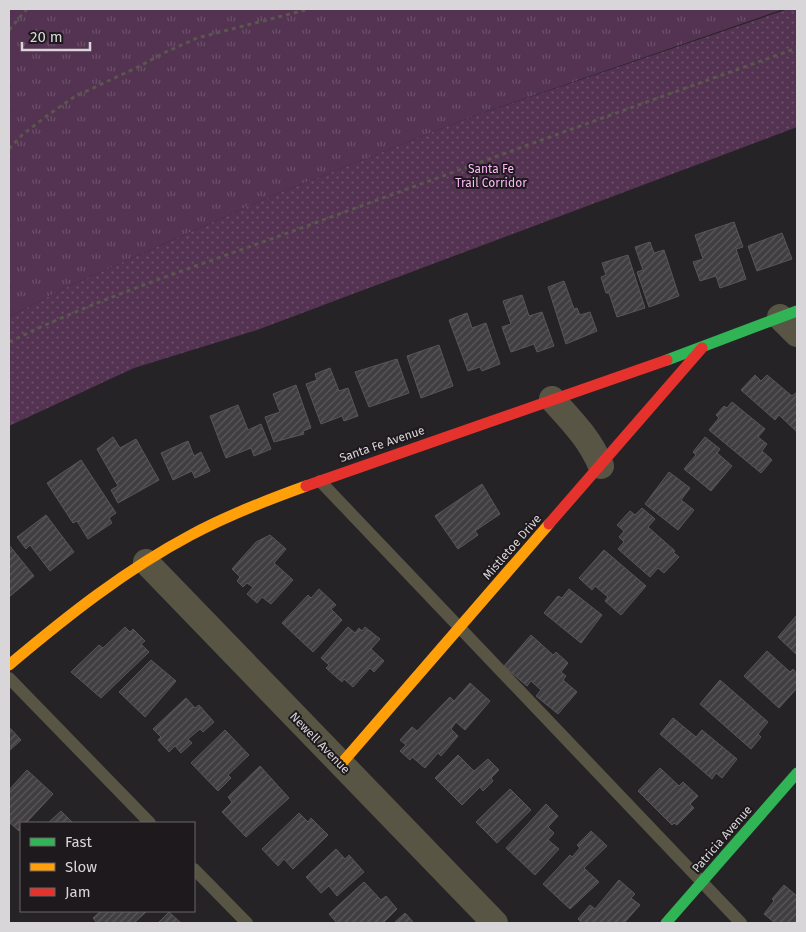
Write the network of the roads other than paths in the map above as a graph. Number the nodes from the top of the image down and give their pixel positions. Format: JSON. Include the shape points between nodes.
{"nodes":[{"id":1,"x":791,"y":321,"type":"edge"},
{"id":2,"x":703,"y":347,"type":"junction"},
{"id":3,"x":552,"y":399,"type":"junction"},
{"id":4,"x":600,"y":466,"type":"junction"},
{"id":5,"x":320,"y":481,"type":"junction"},
{"id":6,"x":146,"y":562,"type":"junction"},
{"id":7,"x":459,"y":628,"type":"junction"},
{"id":8,"x":9,"y":665,"type":"edge"},
{"id":9,"x":9,"y":678,"type":"edge"},
{"id":10,"x":341,"y":764,"type":"junction"},
{"id":11,"x":797,"y":773,"type":"edge"},
{"id":12,"x":149,"y":822,"type":"edge"},
{"id":13,"x":195,"y":870,"type":"edge"},
{"id":14,"x":702,"y":883,"type":"junction"},
{"id":15,"x":247,"y":923,"type":"edge"},
{"id":16,"x":495,"y":923,"type":"edge"},
{"id":17,"x":666,"y":923,"type":"edge"},
{"id":18,"x":741,"y":923,"type":"edge"}],
"edges":[{"from":1,"to":2,"type":"street","name":"Santa Fe Avenue"},
{"from":2,"to":3,"type":"street","name":"Santa Fe Avenue"},
{"from":2,"to":4,"type":"street","name":"Mistletoe Drive"},
{"from":3,"to":4,"type":"street","via":[[580,429],[594,449]]},
{"from":3,"to":5,"type":"street","name":"Santa Fe Avenue"},
{"from":4,"to":7,"type":"street","name":"Mistletoe Drive"},
{"from":5,"to":6,"type":"street","name":"Santa Fe Avenue","via":[[226,517]]},
{"from":5,"to":7,"type":"lane"},
{"from":6,"to":8,"type":"street","name":"Santa Fe Avenue","via":[[52,628]]},
{"from":6,"to":10,"type":"street","name":"Newell Avenue"},
{"from":7,"to":10,"type":"street","name":"Mistletoe Drive"},
{"from":7,"to":14,"type":"lane"},
{"from":9,"to":12,"type":"lane"},
{"from":10,"to":16,"type":"street","name":"Newell Avenue"},
{"from":11,"to":14,"type":"street","name":"Patricia Avenue"},
{"from":13,"to":15,"type":"lane"},
{"from":14,"to":17,"type":"street","name":"Patricia Avenue"},
{"from":14,"to":18,"type":"lane"}]}
